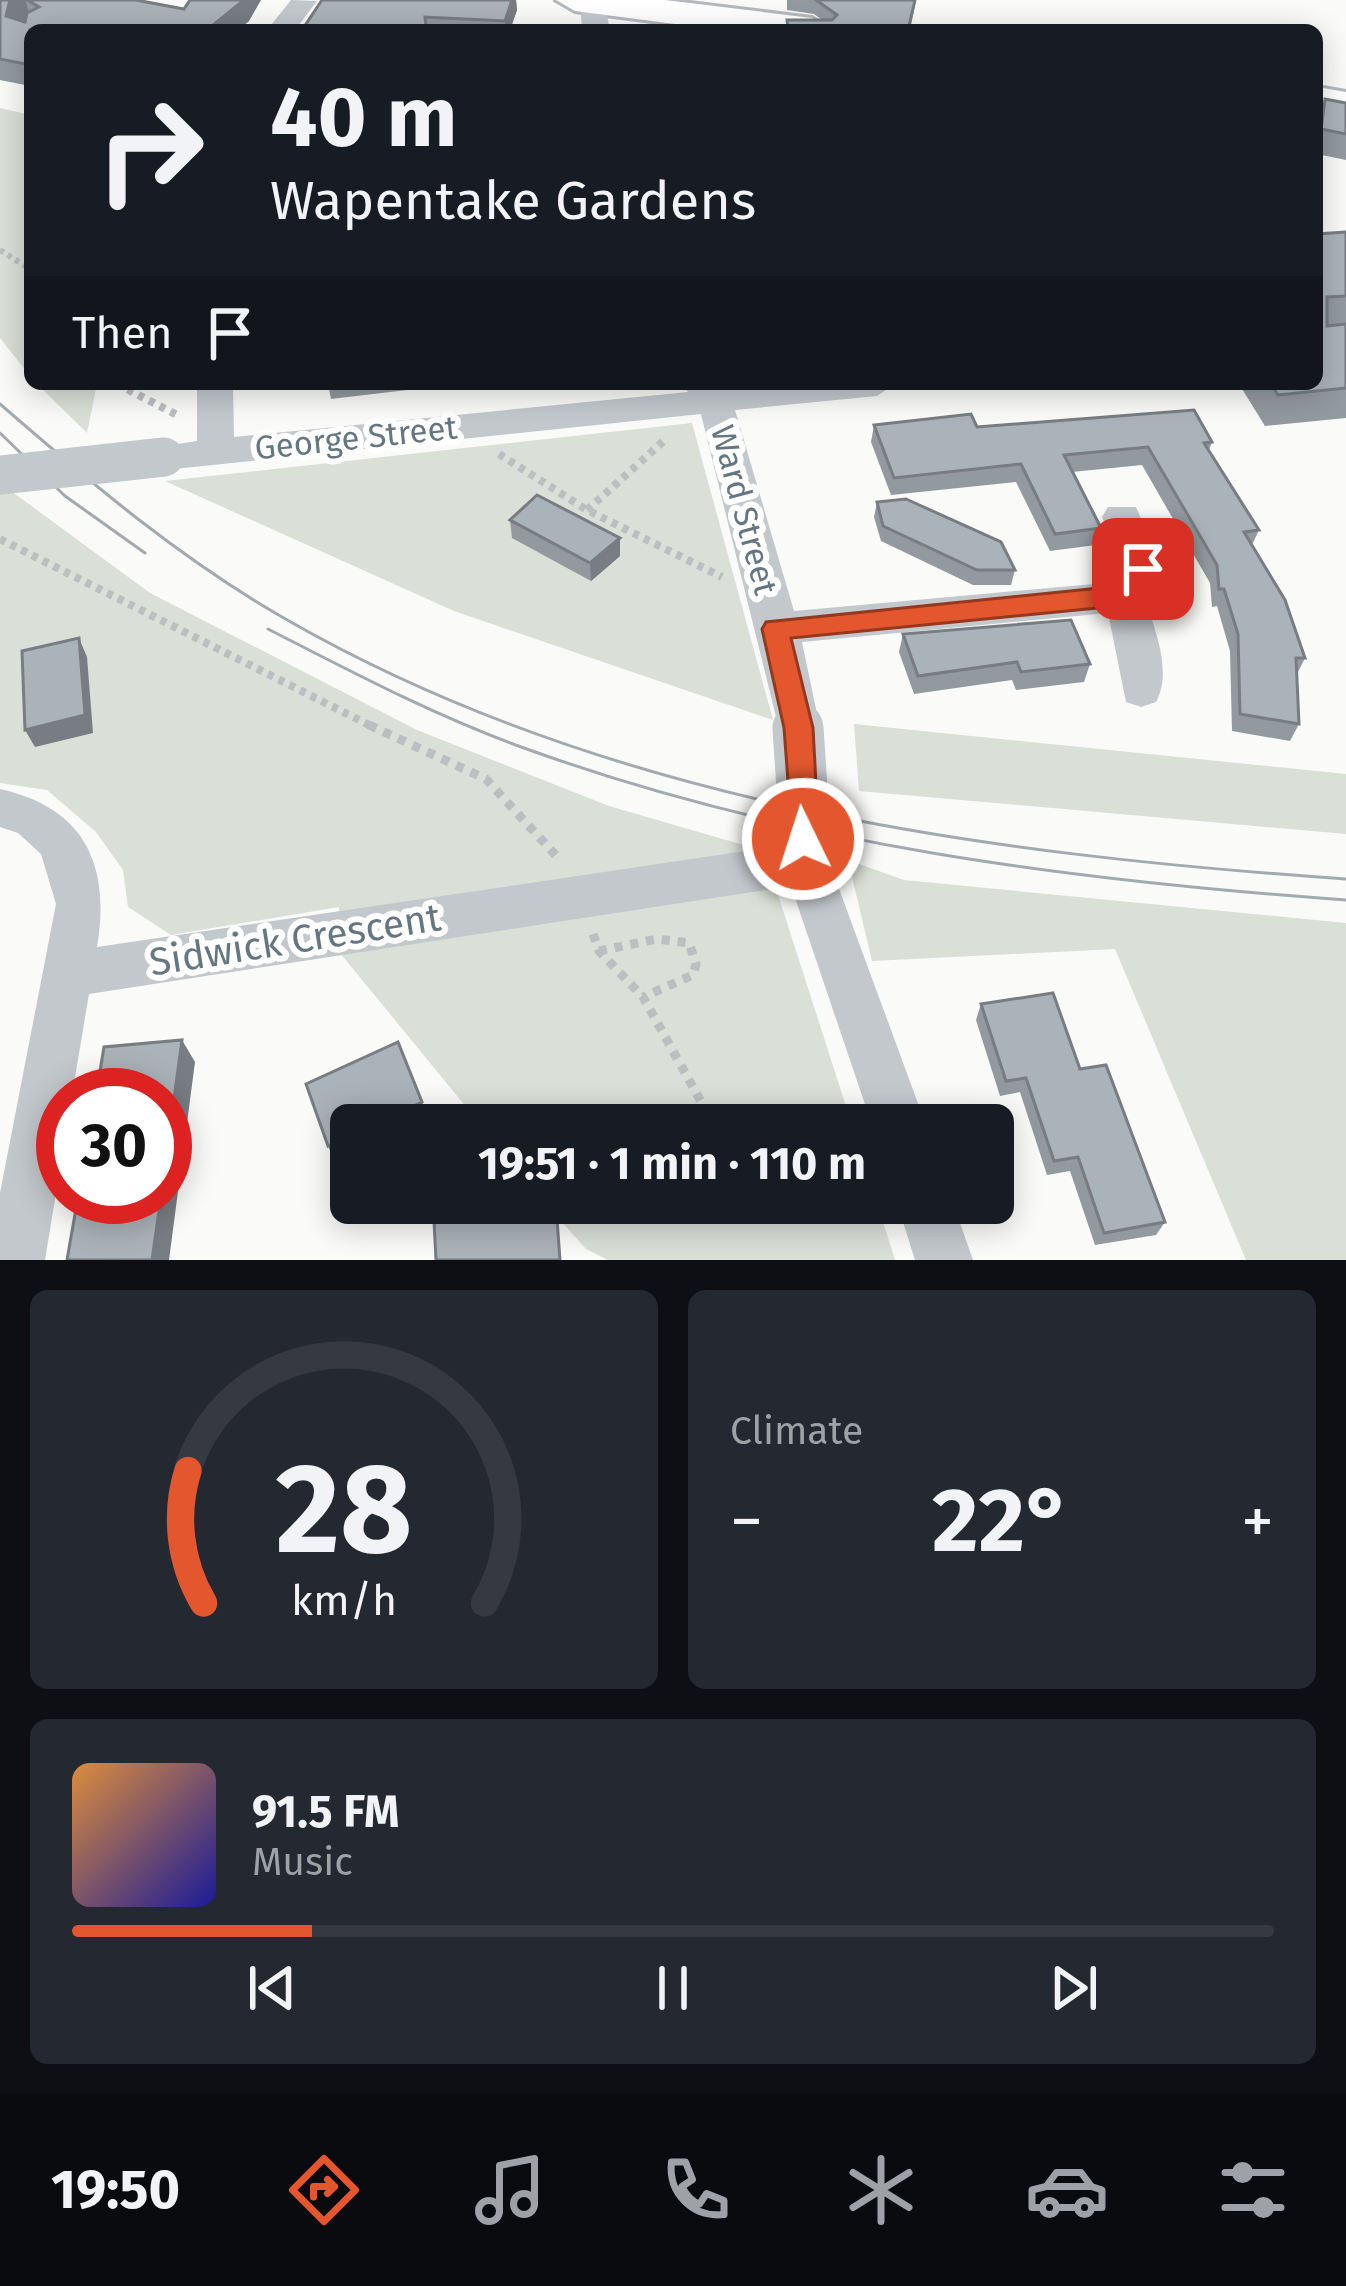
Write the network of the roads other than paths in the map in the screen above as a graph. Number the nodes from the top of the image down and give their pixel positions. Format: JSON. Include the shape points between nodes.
{"nodes":[{"id":1,"x":588,"y":11,"type":"edge"},
{"id":2,"x":741,"y":24,"type":"edge"},
{"id":3,"x":215,"y":390,"type":"edge"},
{"id":4,"x":749,"y":390,"type":"edge"},
{"id":5,"x":706,"y":392,"type":"edge"},
{"id":6,"x":214,"y":437,"type":"junction"},
{"id":7,"x":0,"y":475,"type":"edge"},
{"id":8,"x":1122,"y":518,"type":"dead end"},
{"id":9,"x":1128,"y":596,"type":"junction"},
{"id":10,"x":772,"y":614,"type":"junction"},
{"id":11,"x":1141,"y":690,"type":"dead end"},
{"id":12,"x":0,"y":808,"type":"edge"},
{"id":13,"x":807,"y":863,"type":"junction"},
{"id":14,"x":69,"y":974,"type":"junction"},
{"id":15,"x":892,"y":1104,"type":"edge"},
{"id":16,"x":932,"y":1224,"type":"edge"},
{"id":17,"x":16,"y":1260,"type":"edge"},
{"id":18,"x":944,"y":1260,"type":"edge"}],
"edges":[{"from":1,"to":2,"type":"highway"},
{"from":3,"to":6,"type":"street"},
{"from":4,"to":5,"type":"street","name":"George Street"},
{"from":5,"to":6,"type":"street","name":"George Street","via":[[457,427]]},
{"from":5,"to":10,"type":"street","name":"Ward Street","via":[[720,415]]},
{"from":6,"to":7,"type":"street","name":"George Street","bridge":true,"via":[[164,457]]},
{"from":8,"to":9,"type":"street","via":[[1143,569]]},
{"from":9,"to":10,"type":"street"},
{"from":9,"to":11,"type":"street"},
{"from":10,"to":13,"type":"street","name":"Ward Street","bridge":true,"via":[[798,728]]},
{"from":12,"to":14,"type":"street","via":[[32,814],[74,861],[80,904]]},
{"from":13,"to":14,"type":"street","name":"Sidwick Crescent"},
{"from":13,"to":15,"type":"street","name":"Ward Street"},
{"from":14,"to":17,"type":"street"},
{"from":16,"to":18,"type":"street"}]}
